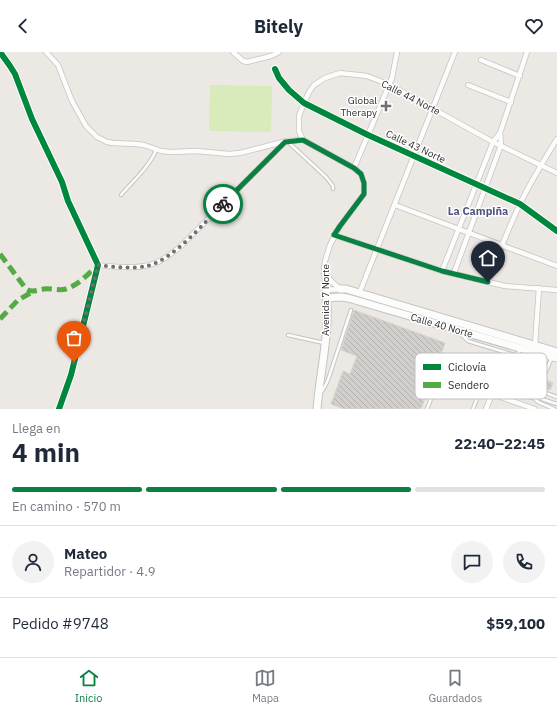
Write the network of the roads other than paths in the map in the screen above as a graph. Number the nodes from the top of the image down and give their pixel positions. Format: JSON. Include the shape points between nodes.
{"nodes":[{"id":1,"x":0,"y":52,"type":"edge"},
{"id":2,"x":46,"y":52,"type":"edge"},
{"id":3,"x":232,"y":52,"type":"edge"},
{"id":4,"x":279,"y":52,"type":"edge"},
{"id":5,"x":397,"y":52,"type":"edge"},
{"id":6,"x":455,"y":52,"type":"edge"},
{"id":7,"x":527,"y":52,"type":"edge"},
{"id":8,"x":270,"y":54,"type":"edge"},
{"id":9,"x":481,"y":60,"type":"dead end"},
{"id":10,"x":275,"y":69,"type":"dead end"},
{"id":11,"x":520,"y":76,"type":"junction"},
{"id":12,"x":390,"y":84,"type":"junction"},
{"id":13,"x":468,"y":85,"type":"dead end"},
{"id":14,"x":304,"y":102,"type":"junction"},
{"id":15,"x":511,"y":102,"type":"junction"},
{"id":16,"x":432,"y":107,"type":"junction"},
{"id":17,"x":500,"y":133,"type":"junction"},
{"id":18,"x":368,"y":135,"type":"junction"},
{"id":19,"x":557,"y":139,"type":"edge"},
{"id":20,"x":303,"y":140,"type":"junction"},
{"id":21,"x":286,"y":141,"type":"junction"},
{"id":22,"x":493,"y":142,"type":"junction"},
{"id":23,"x":501,"y":145,"type":"junction"},
{"id":24,"x":156,"y":149,"type":"junction"},
{"id":25,"x":414,"y":156,"type":"junction"},
{"id":26,"x":541,"y":165,"type":"junction"},
{"id":27,"x":354,"y":168,"type":"junction"},
{"id":28,"x":557,"y":173,"type":"edge"},
{"id":29,"x":476,"y":184,"type":"junction"},
{"id":30,"x":485,"y":188,"type":"junction"},
{"id":31,"x":333,"y":190,"type":"dead end"},
{"id":32,"x":121,"y":195,"type":"dead end"},
{"id":33,"x":520,"y":204,"type":"junction"},
{"id":34,"x":395,"y":205,"type":"junction"},
{"id":35,"x":459,"y":229,"type":"junction"},
{"id":36,"x":557,"y":231,"type":"edge"},
{"id":37,"x":468,"y":233,"type":"junction"},
{"id":38,"x":334,"y":235,"type":"junction"},
{"id":39,"x":502,"y":245,"type":"junction"},
{"id":40,"x":377,"y":249,"type":"junction"},
{"id":41,"x":98,"y":265,"type":"junction"},
{"id":42,"x":557,"y":266,"type":"edge"},
{"id":43,"x":324,"y":270,"type":"junction"},
{"id":44,"x":442,"y":271,"type":"junction"},
{"id":45,"x":454,"y":274,"type":"junction"},
{"id":46,"x":488,"y":282,"type":"junction"},
{"id":47,"x":538,"y":288,"type":"junction"},
{"id":48,"x":340,"y":289,"type":"junction"},
{"id":49,"x":557,"y":289,"type":"edge"},
{"id":50,"x":326,"y":290,"type":"junction"},
{"id":51,"x":359,"y":294,"type":"junction"},
{"id":52,"x":327,"y":298,"type":"junction"},
{"id":53,"x":351,"y":310,"type":"dead end"},
{"id":54,"x":288,"y":335,"type":"dead end"},
{"id":55,"x":324,"y":343,"type":"junction"},
{"id":56,"x":535,"y":345,"type":"junction"},
{"id":57,"x":539,"y":353,"type":"edge"},
{"id":58,"x":555,"y":356,"type":"edge"},
{"id":59,"x":547,"y":371,"type":"edge"},
{"id":60,"x":318,"y":393,"type":"junction"},
{"id":61,"x":547,"y":393,"type":"edge"},
{"id":62,"x":557,"y":397,"type":"edge"},
{"id":63,"x":431,"y":399,"type":"edge"},
{"id":64,"x":477,"y":399,"type":"edge"},
{"id":65,"x":490,"y":399,"type":"edge"},
{"id":66,"x":506,"y":399,"type":"edge"},
{"id":67,"x":534,"y":399,"type":"edge"},
{"id":68,"x":543,"y":399,"type":"edge"},
{"id":69,"x":557,"y":404,"type":"edge"},
{"id":70,"x":59,"y":409,"type":"edge"},
{"id":71,"x":316,"y":409,"type":"edge"},
{"id":72,"x":427,"y":409,"type":"edge"},
{"id":73,"x":473,"y":409,"type":"edge"},
{"id":74,"x":486,"y":409,"type":"edge"},
{"id":75,"x":535,"y":409,"type":"edge"},
{"id":76,"x":556,"y":409,"type":"edge"}],
"edges":[{"from":1,"to":41,"type":"street","via":[[15,74],[32,120]]},
{"from":2,"to":24,"type":"street","via":[[58,65],[72,101],[86,126],[97,136],[107,142],[144,145]]},
{"from":3,"to":8,"type":"street","via":[[247,62]]},
{"from":4,"to":8,"type":"street"},
{"from":5,"to":12,"type":"street"},
{"from":6,"to":16,"type":"street"},
{"from":7,"to":11,"type":"street"},
{"from":9,"to":11,"type":"street"},
{"from":10,"to":14,"type":"street","name":"Calle 43 Norte","via":[[289,90]]},
{"from":11,"to":15,"type":"street"},
{"from":12,"to":14,"type":"street","name":"Calle 44 Norte","via":[[367,76],[340,73],[314,85]]},
{"from":12,"to":16,"type":"street","name":"Calle 44 Norte"},
{"from":12,"to":18,"type":"street"},
{"from":13,"to":15,"type":"street"},
{"from":14,"to":18,"type":"street","name":"Calle 43 Norte"},
{"from":14,"to":20,"type":"street","name":"Calle 44 Norte","via":[[299,116],[299,130]]},
{"from":15,"to":17,"type":"street"},
{"from":16,"to":22,"type":"street","name":"Calle 44 Norte"},
{"from":16,"to":25,"type":"street"},
{"from":17,"to":22,"type":"street"},
{"from":17,"to":23,"type":"street"},
{"from":18,"to":25,"type":"street","name":"Calle 43 Norte"},
{"from":18,"to":27,"type":"street"},
{"from":19,"to":26,"type":"street"},
{"from":20,"to":21,"type":"street"},
{"from":20,"to":27,"type":"street","name":"Avenida 7 Norte"},
{"from":21,"to":24,"type":"street","via":[[229,154]]},
{"from":21,"to":31,"type":"lane","via":[[326,177]]},
{"from":21,"to":41,"type":"street","via":[[171,254],[140,267]]},
{"from":22,"to":23,"type":"street","name":"Calle 44 Norte"},
{"from":22,"to":29,"type":"street"},
{"from":23,"to":26,"type":"street","name":"Calle 44 Norte"},
{"from":23,"to":30,"type":"street"},
{"from":24,"to":32,"type":"lane","via":[[153,157]]},
{"from":25,"to":29,"type":"street","name":"Calle 43 Norte"},
{"from":25,"to":34,"type":"street"},
{"from":26,"to":28,"type":"street","name":"Calle 44 Norte"},
{"from":26,"to":33,"type":"street"},
{"from":27,"to":38,"type":"street","name":"Avenida 7 Norte","via":[[361,174],[364,194]]},
{"from":29,"to":30,"type":"street","name":"Calle 43 Norte"},
{"from":29,"to":35,"type":"street"},
{"from":30,"to":33,"type":"street","name":"Calle 43 Norte"},
{"from":30,"to":37,"type":"street"},
{"from":33,"to":36,"type":"street","name":"Calle 43 Norte"},
{"from":33,"to":39,"type":"street"},
{"from":34,"to":35,"type":"street"},
{"from":34,"to":40,"type":"street"},
{"from":35,"to":37,"type":"street"},
{"from":35,"to":44,"type":"street"},
{"from":37,"to":39,"type":"street"},
{"from":37,"to":45,"type":"street"},
{"from":38,"to":40,"type":"street"},
{"from":38,"to":43,"type":"street","name":"Avenida 7 Norte"},
{"from":39,"to":42,"type":"street"},
{"from":39,"to":46,"type":"street"},
{"from":40,"to":44,"type":"street"},
{"from":40,"to":51,"type":"street"},
{"from":41,"to":70,"type":"street","via":[[71,375]]},
{"from":43,"to":48,"type":"street"},
{"from":43,"to":50,"type":"street","name":"Avenida 7 Norte"},
{"from":44,"to":45,"type":"street"},
{"from":45,"to":46,"type":"street"},
{"from":46,"to":47,"type":"street"},
{"from":47,"to":49,"type":"street"},
{"from":47,"to":56,"type":"street"},
{"from":48,"to":50,"type":"street","name":"Calle 40 Norte"},
{"from":48,"to":51,"type":"street","name":"Calle 40 Norte"},
{"from":50,"to":52,"type":"street","name":"Avenida 7 Norte"},
{"from":51,"to":56,"type":"street","name":"Calle 40 Norte"},
{"from":52,"to":55,"type":"street","name":"Avenida 7 Norte","via":[[327,330]]},
{"from":52,"to":57,"type":"street","name":"Calle 40 Norte","via":[[348,298]]},
{"from":53,"to":60,"type":"lane","via":[[328,380],[323,390]]},
{"from":54,"to":55,"type":"lane"},
{"from":55,"to":60,"type":"street","name":"Avenida 7 Norte"},
{"from":56,"to":58,"type":"street","name":"Calle 40 Norte"},
{"from":58,"to":59,"type":"lane"},
{"from":60,"to":71,"type":"street","name":"Avenida 7 Norte"},
{"from":61,"to":62,"type":"lane"},
{"from":63,"to":72,"type":"lane"},
{"from":64,"to":73,"type":"lane"},
{"from":65,"to":74,"type":"street"},
{"from":66,"to":75,"type":"street"},
{"from":67,"to":76,"type":"lane"},
{"from":68,"to":69,"type":"lane"}]}
